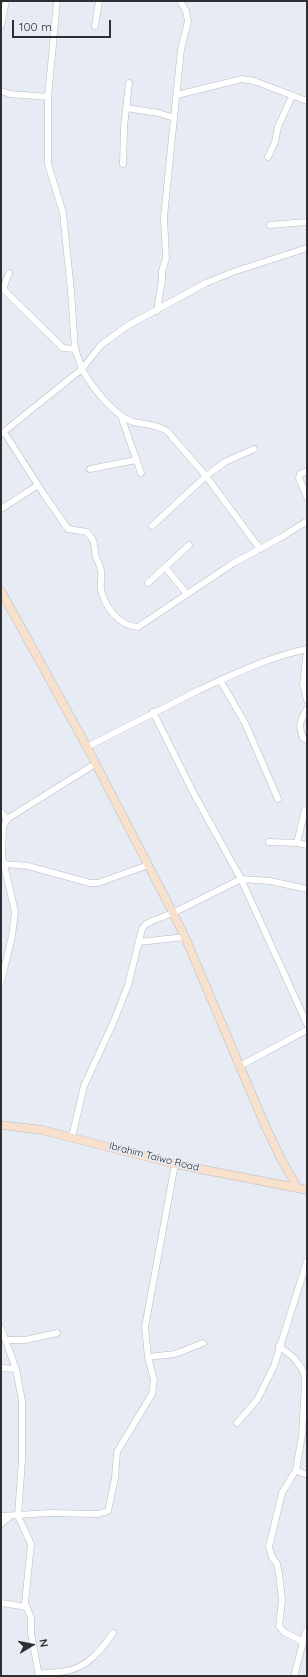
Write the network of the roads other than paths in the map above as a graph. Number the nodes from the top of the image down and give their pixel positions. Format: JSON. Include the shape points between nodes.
{"nodes":[{"id":1,"x":6,"y":1,"type":"edge"},
{"id":2,"x":57,"y":1,"type":"edge"},
{"id":3,"x":99,"y":1,"type":"edge"},
{"id":4,"x":180,"y":1,"type":"edge"},
{"id":5,"x":1,"y":26,"type":"edge"},
{"id":6,"x":95,"y":26,"type":"dead end"},
{"id":7,"x":129,"y":83,"type":"dead end"},
{"id":8,"x":1,"y":92,"type":"edge"},
{"id":9,"x":177,"y":95,"type":"junction"},
{"id":10,"x":292,"y":96,"type":"junction"},
{"id":11,"x":48,"y":97,"type":"junction"},
{"id":12,"x":307,"y":101,"type":"edge"},
{"id":13,"x":126,"y":108,"type":"junction"},
{"id":14,"x":174,"y":118,"type":"junction"},
{"id":15,"x":268,"y":157,"type":"dead end"},
{"id":16,"x":123,"y":164,"type":"dead end"},
{"id":17,"x":307,"y":222,"type":"edge"},
{"id":18,"x":270,"y":225,"type":"dead end"},
{"id":19,"x":307,"y":248,"type":"edge"},
{"id":20,"x":9,"y":273,"type":"dead end"},
{"id":21,"x":157,"y":311,"type":"junction"},
{"id":22,"x":75,"y":349,"type":"junction"},
{"id":23,"x":82,"y":370,"type":"junction"},
{"id":24,"x":121,"y":416,"type":"junction"},
{"id":25,"x":2,"y":433,"type":"edge"},
{"id":26,"x":254,"y":449,"type":"dead end"},
{"id":27,"x":136,"y":460,"type":"junction"},
{"id":28,"x":90,"y":469,"type":"dead end"},
{"id":29,"x":307,"y":471,"type":"edge"},
{"id":30,"x":141,"y":473,"type":"dead end"},
{"id":31,"x":206,"y":476,"type":"junction"},
{"id":32,"x":38,"y":485,"type":"junction"},
{"id":33,"x":307,"y":497,"type":"edge"},
{"id":34,"x":1,"y":509,"type":"edge"},
{"id":35,"x":307,"y":521,"type":"edge"},
{"id":36,"x":152,"y":526,"type":"dead end"},
{"id":37,"x":189,"y":545,"type":"dead end"},
{"id":38,"x":260,"y":549,"type":"junction"},
{"id":39,"x":165,"y":567,"type":"junction"},
{"id":40,"x":148,"y":583,"type":"dead end"},
{"id":41,"x":1,"y":591,"type":"edge"},
{"id":42,"x":187,"y":594,"type":"junction"},
{"id":43,"x":307,"y":649,"type":"edge"},
{"id":44,"x":220,"y":680,"type":"junction"},
{"id":45,"x":307,"y":700,"type":"edge"},
{"id":46,"x":307,"y":709,"type":"edge"},
{"id":47,"x":153,"y":712,"type":"junction"},
{"id":48,"x":307,"y":740,"type":"edge"},
{"id":49,"x":87,"y":747,"type":"junction"},
{"id":50,"x":95,"y":764,"type":"junction"},
{"id":51,"x":278,"y":800,"type":"dead end"},
{"id":52,"x":305,"y":810,"type":"dead end"},
{"id":53,"x":1,"y":812,"type":"edge"},
{"id":54,"x":7,"y":819,"type":"junction"},
{"id":55,"x":269,"y":842,"type":"dead end"},
{"id":56,"x":297,"y":843,"type":"junction"},
{"id":57,"x":307,"y":845,"type":"edge"},
{"id":58,"x":4,"y":864,"type":"junction"},
{"id":59,"x":148,"y":865,"type":"junction"},
{"id":60,"x":241,"y":879,"type":"junction"},
{"id":61,"x":307,"y":889,"type":"edge"},
{"id":62,"x":173,"y":913,"type":"junction"},
{"id":63,"x":185,"y":937,"type":"junction"},
{"id":64,"x":139,"y":942,"type":"junction"},
{"id":65,"x":1,"y":982,"type":"edge"},
{"id":66,"x":307,"y":1024,"type":"edge"},
{"id":67,"x":307,"y":1030,"type":"edge"},
{"id":68,"x":240,"y":1066,"type":"junction"},
{"id":69,"x":1,"y":1124,"type":"edge"},
{"id":70,"x":72,"y":1137,"type":"junction"},
{"id":71,"x":175,"y":1164,"type":"junction"},
{"id":72,"x":297,"y":1187,"type":"junction"},
{"id":73,"x":307,"y":1190,"type":"edge"},
{"id":74,"x":307,"y":1261,"type":"edge"},
{"id":75,"x":1,"y":1328,"type":"edge"},
{"id":76,"x":58,"y":1333,"type":"dead end"},
{"id":77,"x":6,"y":1340,"type":"junction"},
{"id":78,"x":203,"y":1343,"type":"dead end"},
{"id":79,"x":279,"y":1346,"type":"junction"},
{"id":80,"x":148,"y":1357,"type":"junction"},
{"id":81,"x":1,"y":1368,"type":"edge"},
{"id":82,"x":16,"y":1369,"type":"junction"},
{"id":83,"x":237,"y":1423,"type":"dead end"},
{"id":84,"x":296,"y":1470,"type":"junction"},
{"id":85,"x":307,"y":1475,"type":"edge"},
{"id":86,"x":1,"y":1516,"type":"edge"},
{"id":87,"x":14,"y":1516,"type":"junction"},
{"id":88,"x":1,"y":1524,"type":"edge"},
{"id":89,"x":1,"y":1602,"type":"edge"},
{"id":90,"x":27,"y":1607,"type":"junction"},
{"id":91,"x":306,"y":1631,"type":"edge"},
{"id":92,"x":113,"y":1633,"type":"dead end"},
{"id":93,"x":303,"y":1642,"type":"junction"},
{"id":94,"x":38,"y":1675,"type":"edge"},
{"id":95,"x":294,"y":1676,"type":"edge"}],
"edges":[{"from":1,"to":5,"type":"street"},
{"from":2,"to":11,"type":"street"},
{"from":3,"to":6,"type":"street"},
{"from":4,"to":9,"type":"street","via":[[188,21],[181,49]]},
{"from":7,"to":13,"type":"street"},
{"from":8,"to":11,"type":"street"},
{"from":9,"to":10,"type":"street","via":[[242,79]]},
{"from":9,"to":14,"type":"street"},
{"from":10,"to":12,"type":"street"},
{"from":10,"to":15,"type":"street"},
{"from":11,"to":22,"type":"street","via":[[48,164],[63,213]]},
{"from":13,"to":14,"type":"street"},
{"from":13,"to":16,"type":"street"},
{"from":14,"to":21,"type":"street","via":[[164,217],[166,258]]},
{"from":17,"to":18,"type":"street"},
{"from":19,"to":21,"type":"street","via":[[212,280]]},
{"from":20,"to":22,"type":"street","via":[[4,290],[63,348]]},
{"from":21,"to":23,"type":"street","via":[[127,326],[101,345]]},
{"from":22,"to":23,"type":"street"},
{"from":23,"to":24,"type":"street","via":[[88,381]]},
{"from":23,"to":25,"type":"street"},
{"from":24,"to":27,"type":"street"},
{"from":24,"to":31,"type":"street","via":[[134,422],[159,426],[167,431]]},
{"from":25,"to":32,"type":"street"},
{"from":26,"to":31,"type":"street","via":[[225,462]]},
{"from":27,"to":28,"type":"street"},
{"from":27,"to":30,"type":"street"},
{"from":29,"to":33,"type":"street","via":[[300,474],[299,478]]},
{"from":31,"to":36,"type":"street"},
{"from":31,"to":38,"type":"street"},
{"from":32,"to":34,"type":"street"},
{"from":32,"to":42,"type":"street","via":[[68,529],[87,532],[91,536],[101,571],[104,600],[124,624],[138,627]]},
{"from":35,"to":38,"type":"street"},
{"from":37,"to":39,"type":"street"},
{"from":38,"to":42,"type":"street"},
{"from":39,"to":40,"type":"street"},
{"from":39,"to":42,"type":"street"},
{"from":41,"to":49,"type":"main road"},
{"from":43,"to":44,"type":"street","via":[[288,653]]},
{"from":43,"to":45,"type":"street","via":[[303,684]]},
{"from":44,"to":47,"type":"street"},
{"from":44,"to":51,"type":"street","via":[[244,723]]},
{"from":46,"to":48,"type":"street","via":[[299,727],[303,738]]},
{"from":47,"to":49,"type":"street"},
{"from":47,"to":60,"type":"street"},
{"from":49,"to":50,"type":"main road"},
{"from":50,"to":54,"type":"street"},
{"from":50,"to":59,"type":"main road"},
{"from":52,"to":56,"type":"street"},
{"from":53,"to":54,"type":"street"},
{"from":54,"to":58,"type":"street","via":[[2,842]]},
{"from":55,"to":56,"type":"street"},
{"from":56,"to":57,"type":"street"},
{"from":58,"to":59,"type":"street","via":[[28,866],[90,883],[98,883]]},
{"from":58,"to":65,"type":"street","via":[[15,912]]},
{"from":59,"to":62,"type":"main road"},
{"from":60,"to":61,"type":"street","via":[[270,881]]},
{"from":60,"to":62,"type":"street"},
{"from":60,"to":66,"type":"street"},
{"from":62,"to":63,"type":"main road"},
{"from":62,"to":64,"type":"street","via":[[146,924]]},
{"from":63,"to":64,"type":"street"},
{"from":63,"to":68,"type":"main road"},
{"from":64,"to":70,"type":"street","via":[[128,985],[84,1086]]},
{"from":67,"to":68,"type":"street"},
{"from":68,"to":72,"type":"main road","via":[[264,1123]]},
{"from":69,"to":70,"type":"main road","name":"Ibrahim Taiwo Road"},
{"from":70,"to":71,"type":"main road","name":"Ibrahim Taiwo Road"},
{"from":71,"to":72,"type":"main road","name":"Ibrahim Taiwo Road"},
{"from":71,"to":80,"type":"street","via":[[145,1327]]},
{"from":72,"to":73,"type":"main road","name":"Ibrahim Taiwo Road"},
{"from":74,"to":79,"type":"street"},
{"from":75,"to":77,"type":"street"},
{"from":76,"to":77,"type":"street","via":[[25,1340]]},
{"from":77,"to":82,"type":"street"},
{"from":78,"to":80,"type":"street","via":[[175,1354]]},
{"from":79,"to":83,"type":"street","via":[[274,1366],[257,1400]]},
{"from":79,"to":84,"type":"street","via":[[294,1358],[304,1373],[302,1435]]},
{"from":80,"to":87,"type":"street","via":[[154,1380],[152,1394],[117,1452],[108,1511],[98,1514],[50,1513]]},
{"from":81,"to":82,"type":"street"},
{"from":82,"to":87,"type":"street","via":[[22,1401],[22,1460]]},
{"from":84,"to":85,"type":"street"},
{"from":84,"to":93,"type":"street","via":[[282,1493],[269,1547],[279,1574],[282,1600],[279,1626],[284,1632]]},
{"from":86,"to":87,"type":"street"},
{"from":87,"to":88,"type":"street"},
{"from":87,"to":90,"type":"street","via":[[26,1530],[31,1544],[25,1595]]},
{"from":89,"to":90,"type":"street"},
{"from":90,"to":94,"type":"street","via":[[31,1618]]},
{"from":91,"to":93,"type":"street"},
{"from":92,"to":94,"type":"street","via":[[101,1650],[87,1662],[71,1670]]},
{"from":93,"to":95,"type":"street"}]}
